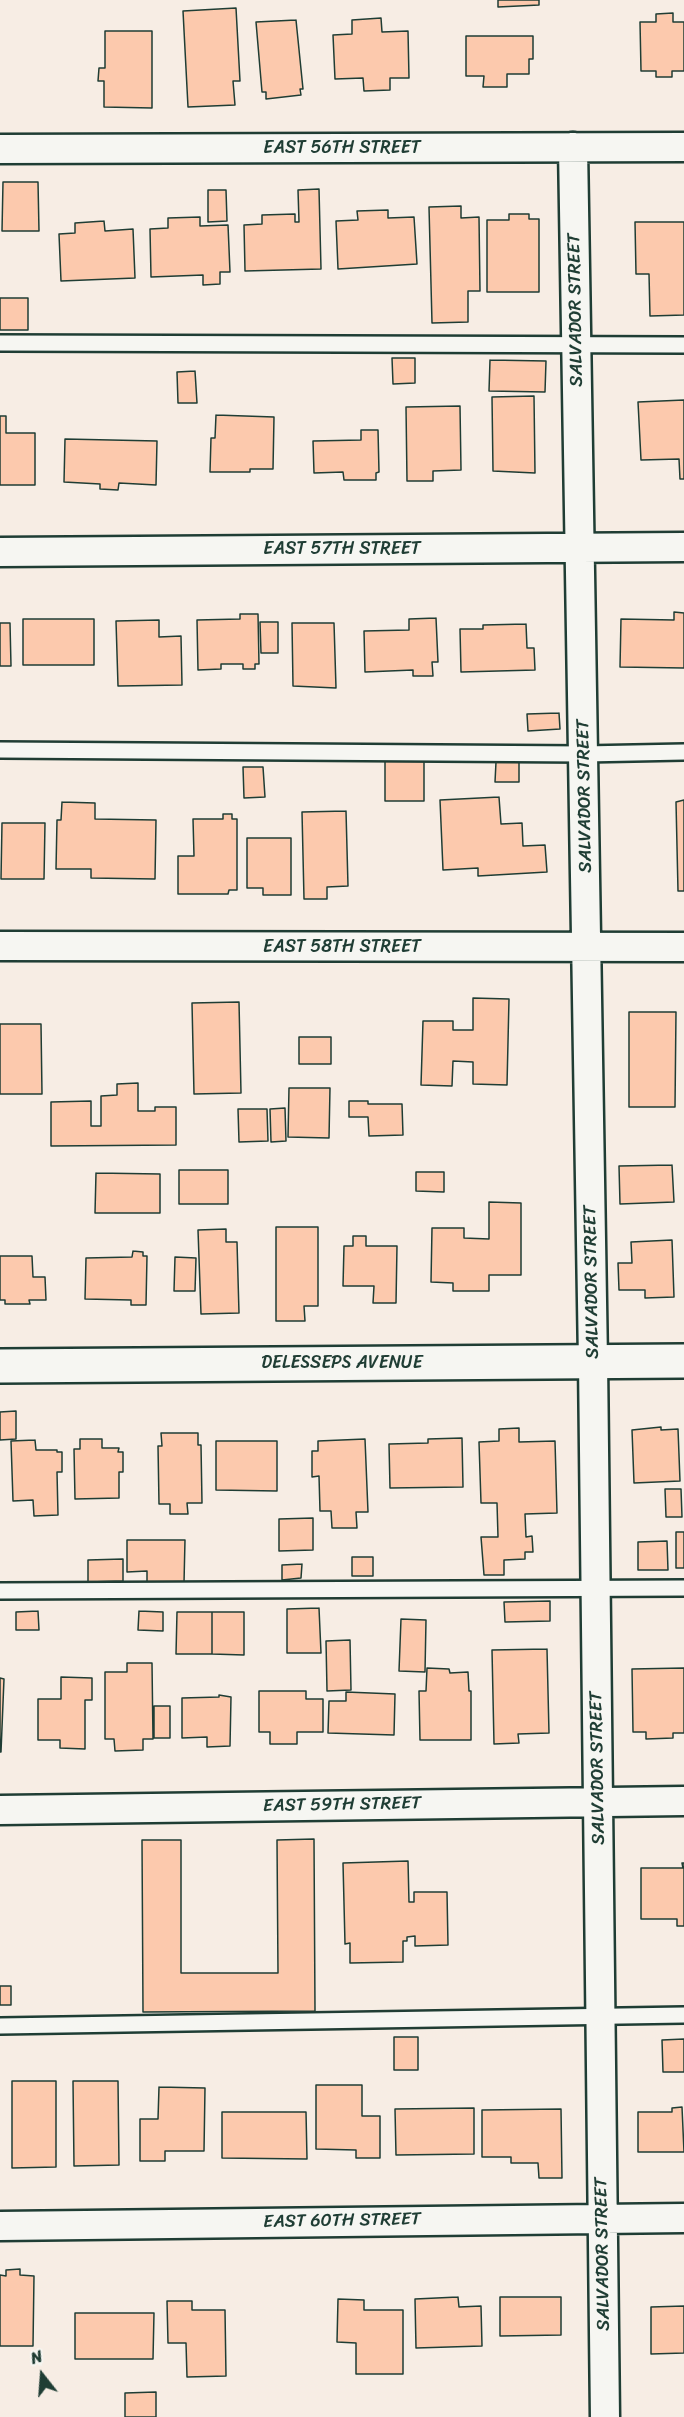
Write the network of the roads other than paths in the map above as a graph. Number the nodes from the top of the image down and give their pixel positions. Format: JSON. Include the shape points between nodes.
{"nodes":[{"id":1,"x":573,"y":147,"type":"junction"},
{"id":2,"x":684,"y":147,"type":"edge"},
{"id":3,"x":0,"y":149,"type":"edge"},
{"id":4,"x":0,"y":343,"type":"edge"},
{"id":5,"x":684,"y":345,"type":"edge"},
{"id":6,"x":576,"y":346,"type":"junction"},
{"id":7,"x":580,"y":547,"type":"junction"},
{"id":8,"x":684,"y":547,"type":"edge"},
{"id":9,"x":0,"y":552,"type":"edge"},
{"id":10,"x":0,"y":750,"type":"edge"},
{"id":11,"x":684,"y":752,"type":"edge"},
{"id":12,"x":584,"y":754,"type":"junction"},
{"id":13,"x":0,"y":946,"type":"edge"},
{"id":14,"x":684,"y":947,"type":"edge"},
{"id":15,"x":588,"y":948,"type":"junction"},
{"id":16,"x":593,"y":1361,"type":"junction"},
{"id":17,"x":684,"y":1361,"type":"edge"},
{"id":18,"x":0,"y":1366,"type":"edge"},
{"id":19,"x":596,"y":1588,"type":"junction"},
{"id":20,"x":684,"y":1588,"type":"edge"},
{"id":21,"x":0,"y":1592,"type":"edge"},
{"id":22,"x":684,"y":1801,"type":"edge"},
{"id":23,"x":598,"y":1802,"type":"junction"},
{"id":24,"x":0,"y":1810,"type":"edge"},
{"id":25,"x":600,"y":2015,"type":"junction"},
{"id":26,"x":684,"y":2015,"type":"edge"},
{"id":27,"x":0,"y":2026,"type":"edge"},
{"id":28,"x":603,"y":2217,"type":"junction"},
{"id":29,"x":684,"y":2218,"type":"edge"},
{"id":30,"x":0,"y":2226,"type":"edge"},
{"id":31,"x":605,"y":2417,"type":"edge"}],
"edges":[{"from":1,"to":2,"type":"street","name":"EAST 56TH STREET"},
{"from":1,"to":3,"type":"street","name":"EAST 56TH STREET"},
{"from":1,"to":6,"type":"street","name":"SALVADOR STREET"},
{"from":4,"to":6,"type":"lane"},
{"from":5,"to":6,"type":"lane"},
{"from":6,"to":7,"type":"street","name":"SALVADOR STREET"},
{"from":7,"to":8,"type":"street","name":"EAST 57TH STREET"},
{"from":7,"to":9,"type":"street","name":"EAST 57TH STREET"},
{"from":7,"to":12,"type":"street","name":"SALVADOR STREET"},
{"from":10,"to":12,"type":"lane"},
{"from":11,"to":12,"type":"lane"},
{"from":12,"to":15,"type":"street","name":"SALVADOR STREET"},
{"from":13,"to":15,"type":"street","name":"EAST 58TH STREET"},
{"from":14,"to":15,"type":"street","name":"EAST 58TH STREET"},
{"from":15,"to":16,"type":"street","name":"SALVADOR STREET"},
{"from":16,"to":17,"type":"main road","name":"DELESSEPS AVENUE"},
{"from":16,"to":18,"type":"main road","name":"DELESSEPS AVENUE"},
{"from":16,"to":19,"type":"street","name":"SALVADOR STREET"},
{"from":19,"to":20,"type":"lane"},
{"from":19,"to":21,"type":"lane"},
{"from":19,"to":23,"type":"street","name":"SALVADOR STREET"},
{"from":22,"to":23,"type":"street","name":"EAST 59TH STREET"},
{"from":23,"to":24,"type":"street","name":"EAST 59TH STREET"},
{"from":23,"to":25,"type":"street","name":"SALVADOR STREET"},
{"from":25,"to":26,"type":"lane"},
{"from":25,"to":27,"type":"lane"},
{"from":25,"to":28,"type":"street","name":"SALVADOR STREET"},
{"from":28,"to":29,"type":"street","name":"EAST 60TH STREET"},
{"from":28,"to":30,"type":"street","name":"EAST 60TH STREET"},
{"from":28,"to":31,"type":"street","name":"SALVADOR STREET"}]}
